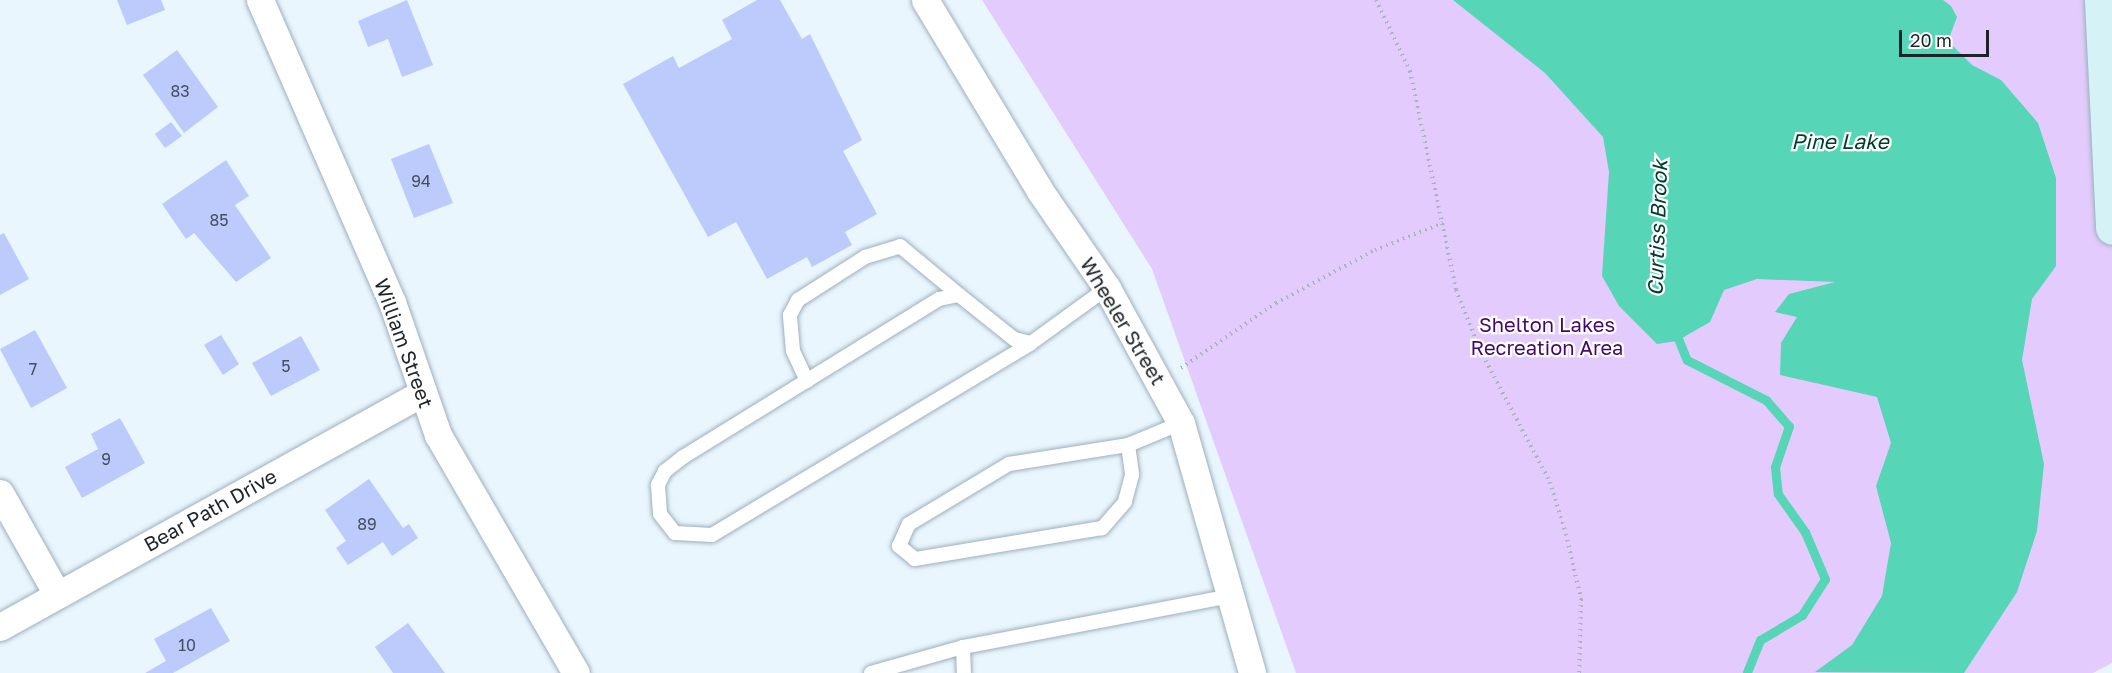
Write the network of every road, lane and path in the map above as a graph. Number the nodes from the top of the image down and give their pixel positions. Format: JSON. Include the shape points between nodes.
{"nodes":[{"id":1,"x":260,"y":0,"type":"edge"},
{"id":2,"x":925,"y":0,"type":"edge"},
{"id":3,"x":1376,"y":0,"type":"edge"},
{"id":4,"x":2101,"y":0,"type":"edge"},
{"id":5,"x":1443,"y":222,"type":"junction"},
{"id":6,"x":2112,"y":228,"type":"edge"},
{"id":7,"x":1107,"y":288,"type":"junction"},
{"id":8,"x":959,"y":295,"type":"junction"},
{"id":9,"x":1031,"y":343,"type":"junction"},
{"id":10,"x":807,"y":381,"type":"junction"},
{"id":11,"x":1161,"y":382,"type":"junction"},
{"id":12,"x":421,"y":394,"type":"junction"},
{"id":13,"x":1181,"y":423,"type":"junction"},
{"id":14,"x":1128,"y":445,"type":"junction"},
{"id":15,"x":0,"y":493,"type":"edge"},
{"id":16,"x":57,"y":594,"type":"junction"},
{"id":17,"x":1231,"y":596,"type":"junction"},
{"id":18,"x":0,"y":627,"type":"edge"},
{"id":19,"x":963,"y":647,"type":"junction"},
{"id":20,"x":576,"y":673,"type":"edge"},
{"id":21,"x":871,"y":673,"type":"edge"},
{"id":22,"x":964,"y":673,"type":"edge"},
{"id":23,"x":1252,"y":673,"type":"edge"},
{"id":24,"x":1579,"y":673,"type":"edge"}],
"edges":[{"from":1,"to":12,"type":"street","name":"William Street","via":[[392,302]]},
{"from":2,"to":7,"type":"street","name":"Wheeler Street","via":[[1040,191]]},
{"from":3,"to":5,"type":"path","via":[[1410,71]]},
{"from":4,"to":6,"type":"main road"},
{"from":5,"to":11,"type":"path","via":[[1375,250],[1276,303]]},
{"from":5,"to":24,"type":"path","via":[[1456,290],[1480,350],[1550,482],[1566,534],[1581,599]]},
{"from":7,"to":9,"type":"lane"},
{"from":7,"to":11,"type":"street","name":"Wheeler Street"},
{"from":8,"to":9,"type":"lane","via":[[1014,339]]},
{"from":8,"to":10,"type":"lane","via":[[939,299]]},
{"from":8,"to":10,"type":"lane","via":[[900,246],[865,257],[798,300],[790,315],[793,351]]},
{"from":9,"to":10,"type":"lane","via":[[712,535],[675,533],[658,501],[665,471]]},
{"from":11,"to":13,"type":"street","name":"Wheeler Street"},
{"from":12,"to":16,"type":"street","name":"Bear Path Drive"},
{"from":12,"to":20,"type":"street","name":"William Street","via":[[467,489]]},
{"from":13,"to":14,"type":"lane"},
{"from":13,"to":17,"type":"street","name":"Wheeler Street"},
{"from":14,"to":14,"type":"lane","via":[[1009,464],[909,525],[899,546],[915,559],[1102,528],[1125,502],[1132,475]]},
{"from":15,"to":16,"type":"street"},
{"from":16,"to":18,"type":"street","name":"Bear Path Drive"},
{"from":17,"to":19,"type":"lane"},
{"from":17,"to":23,"type":"street","name":"Wheeler Street"},
{"from":19,"to":21,"type":"lane"},
{"from":19,"to":22,"type":"lane"}]}
